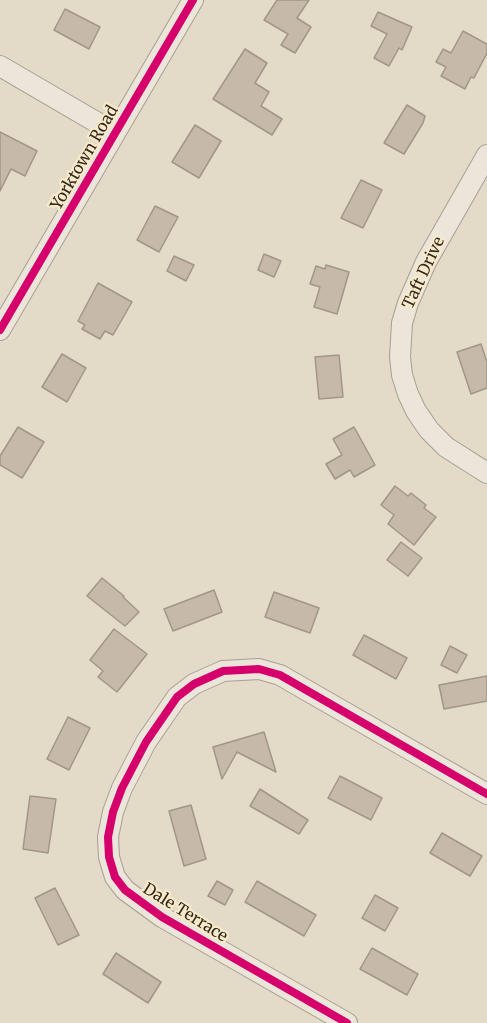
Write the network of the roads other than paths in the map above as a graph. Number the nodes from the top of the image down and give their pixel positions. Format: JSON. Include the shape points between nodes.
{"nodes":[{"id":1,"x":193,"y":0,"type":"edge"},
{"id":2,"x":0,"y":66,"type":"edge"},
{"id":3,"x":115,"y":133,"type":"junction"},
{"id":4,"x":487,"y":156,"type":"edge"},
{"id":5,"x":0,"y":330,"type":"edge"},
{"id":6,"x":487,"y":473,"type":"edge"},
{"id":7,"x":487,"y":794,"type":"edge"},
{"id":8,"x":347,"y":1023,"type":"edge"}],
"edges":[{"from":1,"to":3,"type":"street","name":"Yorktown Road"},
{"from":2,"to":3,"type":"street"},
{"from":3,"to":5,"type":"street","name":"Yorktown Road"},
{"from":4,"to":6,"type":"street","name":"Taft Drive","via":[[426,262],[408,303],[402,323],[400,357],[408,394],[429,430],[446,447]]},
{"from":7,"to":8,"type":"street","name":"Dale Terrace","via":[[280,675],[259,669],[223,671],[194,684],[177,697],[146,742],[122,788],[108,837],[109,857],[125,890],[162,917]]}]}
